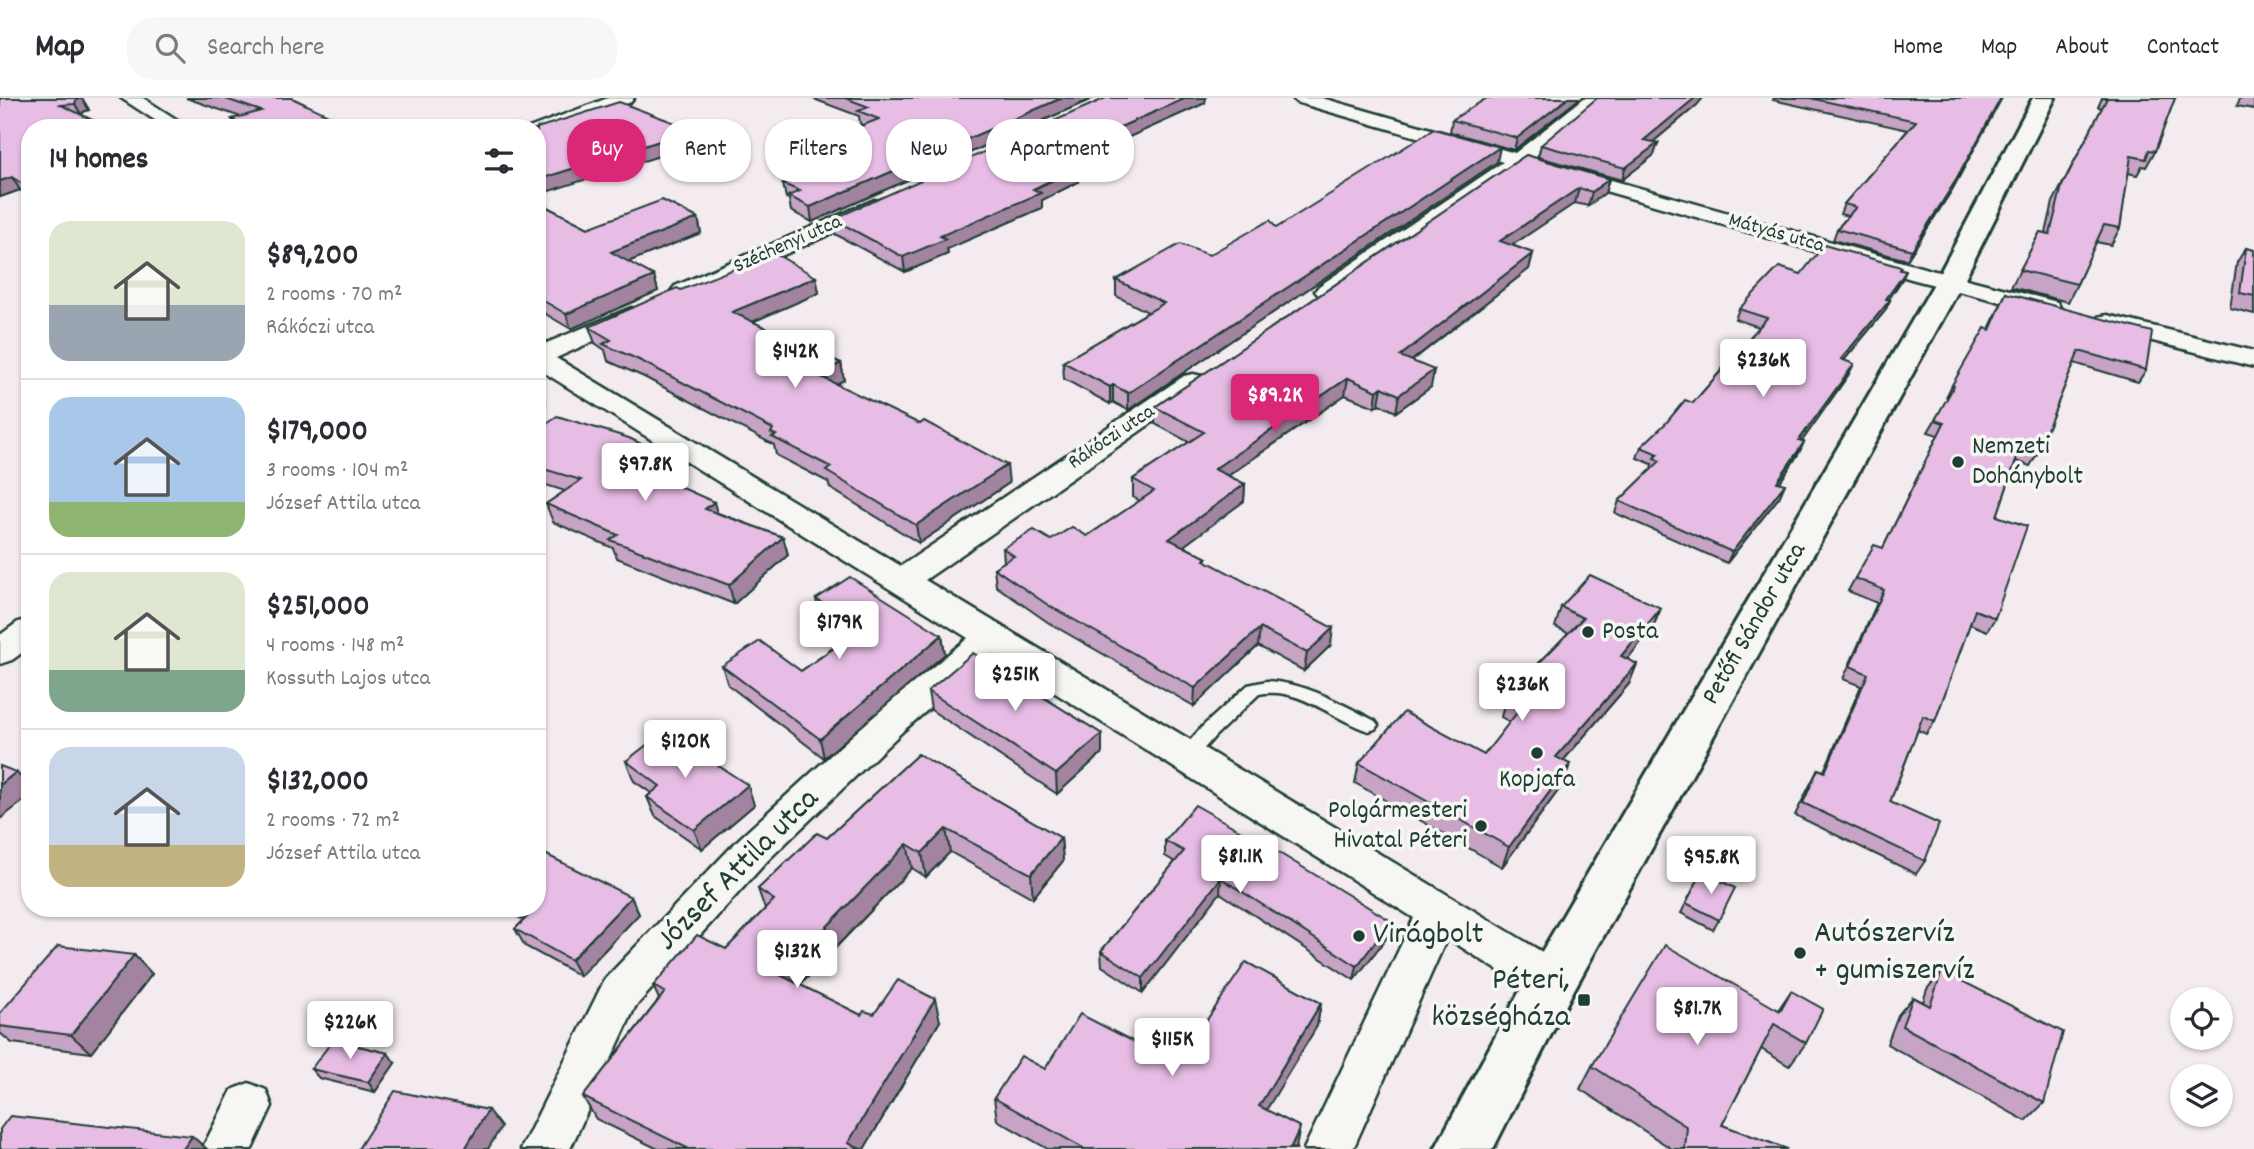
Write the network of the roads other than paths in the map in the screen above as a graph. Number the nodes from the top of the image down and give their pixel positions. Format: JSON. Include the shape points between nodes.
{"nodes":[{"id":1,"x":130,"y":98,"type":"edge"},
{"id":2,"x":625,"y":98,"type":"edge"},
{"id":3,"x":1302,"y":98,"type":"edge"},
{"id":4,"x":1595,"y":98,"type":"edge"},
{"id":5,"x":2045,"y":98,"type":"edge"},
{"id":6,"x":166,"y":119,"type":"edge"},
{"id":7,"x":546,"y":127,"type":"edge"},
{"id":8,"x":1517,"y":161,"type":"junction"},
{"id":9,"x":889,"y":199,"type":"edge"},
{"id":10,"x":1949,"y":282,"type":"junction"},
{"id":11,"x":1305,"y":306,"type":"edge"},
{"id":12,"x":2066,"y":311,"type":"edge"},
{"id":13,"x":2093,"y":318,"type":"edge"},
{"id":14,"x":546,"y":353,"type":"edge"},
{"id":15,"x":2254,"y":359,"type":"edge"},
{"id":16,"x":546,"y":363,"type":"edge"},
{"id":17,"x":1214,"y":368,"type":"edge"},
{"id":18,"x":901,"y":582,"type":"junction"},
{"id":19,"x":21,"y":637,"type":"edge"},
{"id":20,"x":991,"y":638,"type":"junction"},
{"id":21,"x":0,"y":652,"type":"edge"},
{"id":22,"x":1369,"y":725,"type":"dead end"},
{"id":23,"x":1186,"y":757,"type":"junction"},
{"id":24,"x":1438,"y":912,"type":"junction"},
{"id":25,"x":1552,"y":981,"type":"junction"},
{"id":26,"x":249,"y":1107,"type":"dead end"},
{"id":27,"x":226,"y":1149,"type":"edge"},
{"id":28,"x":545,"y":1149,"type":"edge"},
{"id":29,"x":1328,"y":1149,"type":"edge"},
{"id":30,"x":1463,"y":1149,"type":"edge"}],
"edges":[{"from":1,"to":6,"type":"street"},
{"from":2,"to":7,"type":"street"},
{"from":3,"to":8,"type":"street","name":"Mátyás utca"},
{"from":4,"to":8,"type":"street"},
{"from":5,"to":10,"type":"main road","name":"Petőfi Sándor utca"},
{"from":8,"to":10,"type":"street","name":"Mátyás utca"},
{"from":8,"to":11,"type":"street"},
{"from":9,"to":14,"type":"street","name":"Széchenyi utca"},
{"from":10,"to":12,"type":"street","name":"Mátyás utca"},
{"from":10,"to":25,"type":"main road","name":"Petőfi Sándor utca"},
{"from":13,"to":15,"type":"street"},
{"from":16,"to":18,"type":"street"},
{"from":17,"to":18,"type":"street","name":"Rákóczi utca"},
{"from":18,"to":20,"type":"street"},
{"from":19,"to":21,"type":"street"},
{"from":20,"to":23,"type":"street"},
{"from":20,"to":28,"type":"street","name":"József Attila utca","via":[[891,721],[754,849],[620,993]]},
{"from":22,"to":23,"type":"lane","via":[[1307,696],[1262,686]]},
{"from":23,"to":24,"type":"street"},
{"from":24,"to":25,"type":"street"},
{"from":24,"to":29,"type":"street"},
{"from":25,"to":30,"type":"main road","name":"Petőfi Sándor utca"},
{"from":26,"to":27,"type":"street"}]}
